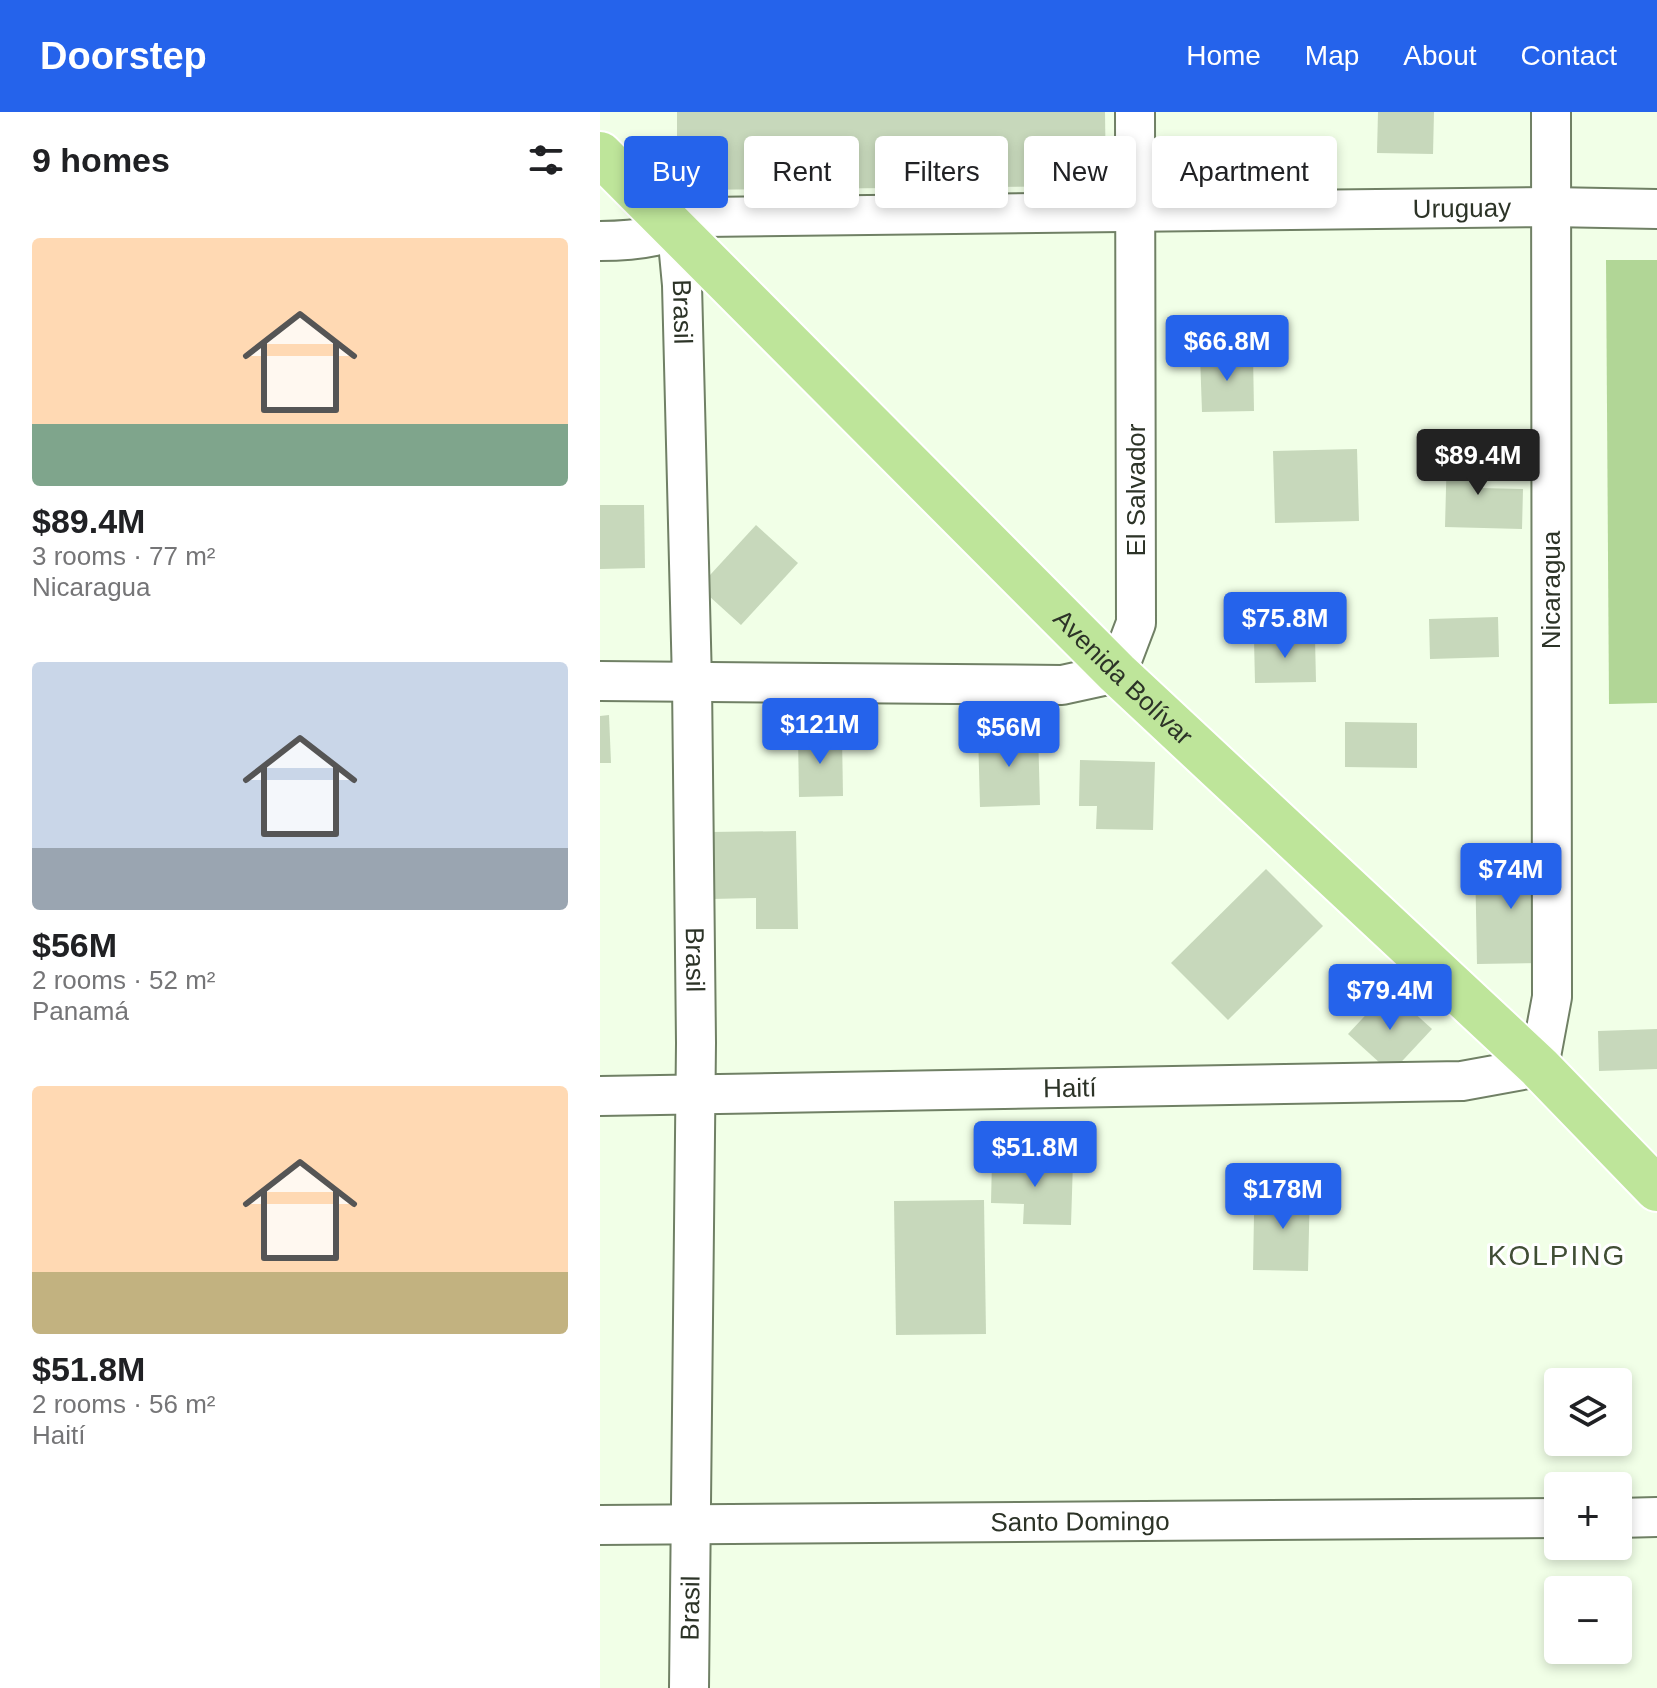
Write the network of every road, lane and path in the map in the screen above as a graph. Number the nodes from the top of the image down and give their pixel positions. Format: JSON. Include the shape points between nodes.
{"nodes":[{"id":1,"x":1135,"y":112,"type":"edge"},
{"id":2,"x":1551,"y":112,"type":"edge"},
{"id":3,"x":600,"y":154,"type":"edge"},
{"id":4,"x":1551,"y":207,"type":"junction"},
{"id":5,"x":1657,"y":209,"type":"edge"},
{"id":6,"x":1137,"y":211,"type":"junction"},
{"id":7,"x":677,"y":232,"type":"junction"},
{"id":8,"x":600,"y":241,"type":"edge"},
{"id":9,"x":1117,"y":673,"type":"junction"},
{"id":10,"x":600,"y":681,"type":"edge"},
{"id":11,"x":692,"y":682,"type":"junction"},
{"id":12,"x":1539,"y":1067,"type":"junction"},
{"id":13,"x":694,"y":1095,"type":"junction"},
{"id":14,"x":600,"y":1096,"type":"edge"},
{"id":15,"x":1657,"y":1189,"type":"edge"},
{"id":16,"x":1657,"y":1517,"type":"edge"},
{"id":17,"x":1544,"y":1518,"type":"edge"},
{"id":18,"x":1632,"y":1518,"type":"edge"},
{"id":19,"x":691,"y":1524,"type":"junction"},
{"id":20,"x":600,"y":1525,"type":"edge"},
{"id":21,"x":689,"y":1688,"type":"edge"}],
"edges":[{"from":1,"to":6,"type":"street","name":"El Salvador"},
{"from":2,"to":4,"type":"street","name":"Nicaragua"},
{"from":3,"to":7,"type":"main road","name":"Avenida Bolívar"},
{"from":4,"to":5,"type":"street","name":"Uruguay"},
{"from":4,"to":6,"type":"street","name":"Uruguay"},
{"from":4,"to":12,"type":"street","name":"Nicaragua","via":[[1552,997]]},
{"from":6,"to":7,"type":"street","name":"Uruguay","via":[[704,217]]},
{"from":6,"to":9,"type":"street","name":"El Salvador","via":[[1136,623]]},
{"from":7,"to":8,"type":"street","name":"Uruguay"},
{"from":7,"to":9,"type":"main road","name":"Avenida Bolívar"},
{"from":7,"to":11,"type":"street","name":"Brasil"},
{"from":9,"to":11,"type":"street","via":[[1062,685]]},
{"from":9,"to":12,"type":"main road","name":"Avenida Bolívar"},
{"from":10,"to":11,"type":"street"},
{"from":11,"to":13,"type":"street","name":"Brasil"},
{"from":12,"to":13,"type":"street","name":"Haití","via":[[1462,1081]]},
{"from":12,"to":15,"type":"main road","name":"Avenida Bolívar"},
{"from":13,"to":14,"type":"street","name":"Haití"},
{"from":13,"to":19,"type":"street","name":"Brasil"},
{"from":16,"to":18,"type":"street"},
{"from":17,"to":19,"type":"street","name":"Santo Domingo"},
{"from":19,"to":20,"type":"street","name":"Santo Domingo"},
{"from":19,"to":21,"type":"street","name":"Brasil"}]}
